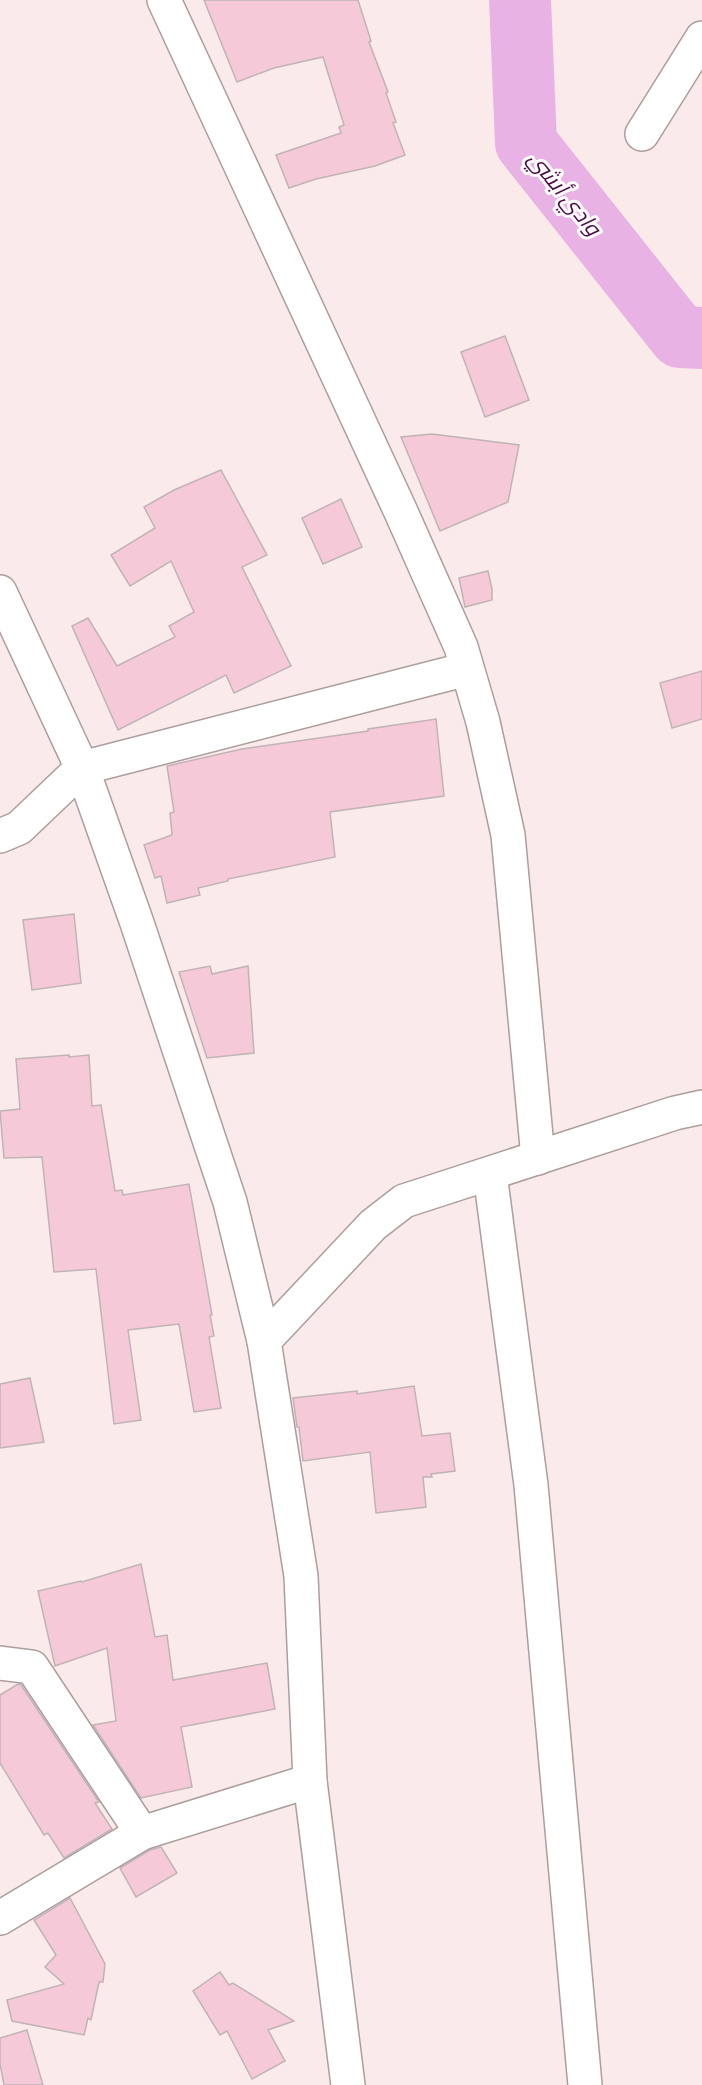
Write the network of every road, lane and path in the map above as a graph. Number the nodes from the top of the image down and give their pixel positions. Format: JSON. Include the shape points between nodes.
{"nodes":[{"id":1,"x":165,"y":0,"type":"edge"},
{"id":2,"x":702,"y":38,"type":"edge"},
{"id":3,"x":642,"y":134,"type":"dead end"},
{"id":4,"x":0,"y":592,"type":"edge"},
{"id":5,"x":467,"y":669,"type":"junction"},
{"id":6,"x":82,"y":768,"type":"junction"},
{"id":7,"x":0,"y":836,"type":"edge"},
{"id":8,"x":702,"y":1107,"type":"edge"},
{"id":9,"x":538,"y":1158,"type":"junction"},
{"id":10,"x":490,"y":1174,"type":"junction"},
{"id":11,"x":264,"y":1341,"type":"junction"},
{"id":12,"x":0,"y":1663,"type":"edge"},
{"id":13,"x":310,"y":1781,"type":"junction"},
{"id":14,"x":142,"y":1833,"type":"junction"},
{"id":15,"x":0,"y":1918,"type":"edge"},
{"id":16,"x":348,"y":2085,"type":"edge"},
{"id":17,"x":585,"y":2085,"type":"edge"}],
"edges":[{"from":1,"to":5,"type":"street","via":[[401,512]]},
{"from":2,"to":3,"type":"street"},
{"from":4,"to":6,"type":"street"},
{"from":5,"to":6,"type":"street"},
{"from":5,"to":9,"type":"street","via":[[508,835]]},
{"from":6,"to":7,"type":"street","via":[[19,828]]},
{"from":6,"to":11,"type":"street","via":[[231,1202]]},
{"from":8,"to":9,"type":"street"},
{"from":9,"to":10,"type":"street"},
{"from":10,"to":11,"type":"street","via":[[404,1201],[373,1225]]},
{"from":10,"to":17,"type":"street","via":[[531,1485]]},
{"from":11,"to":13,"type":"street","via":[[301,1576]]},
{"from":12,"to":14,"type":"street","via":[[32,1667]]},
{"from":13,"to":14,"type":"street"},
{"from":13,"to":16,"type":"street"},
{"from":14,"to":15,"type":"street"}]}
